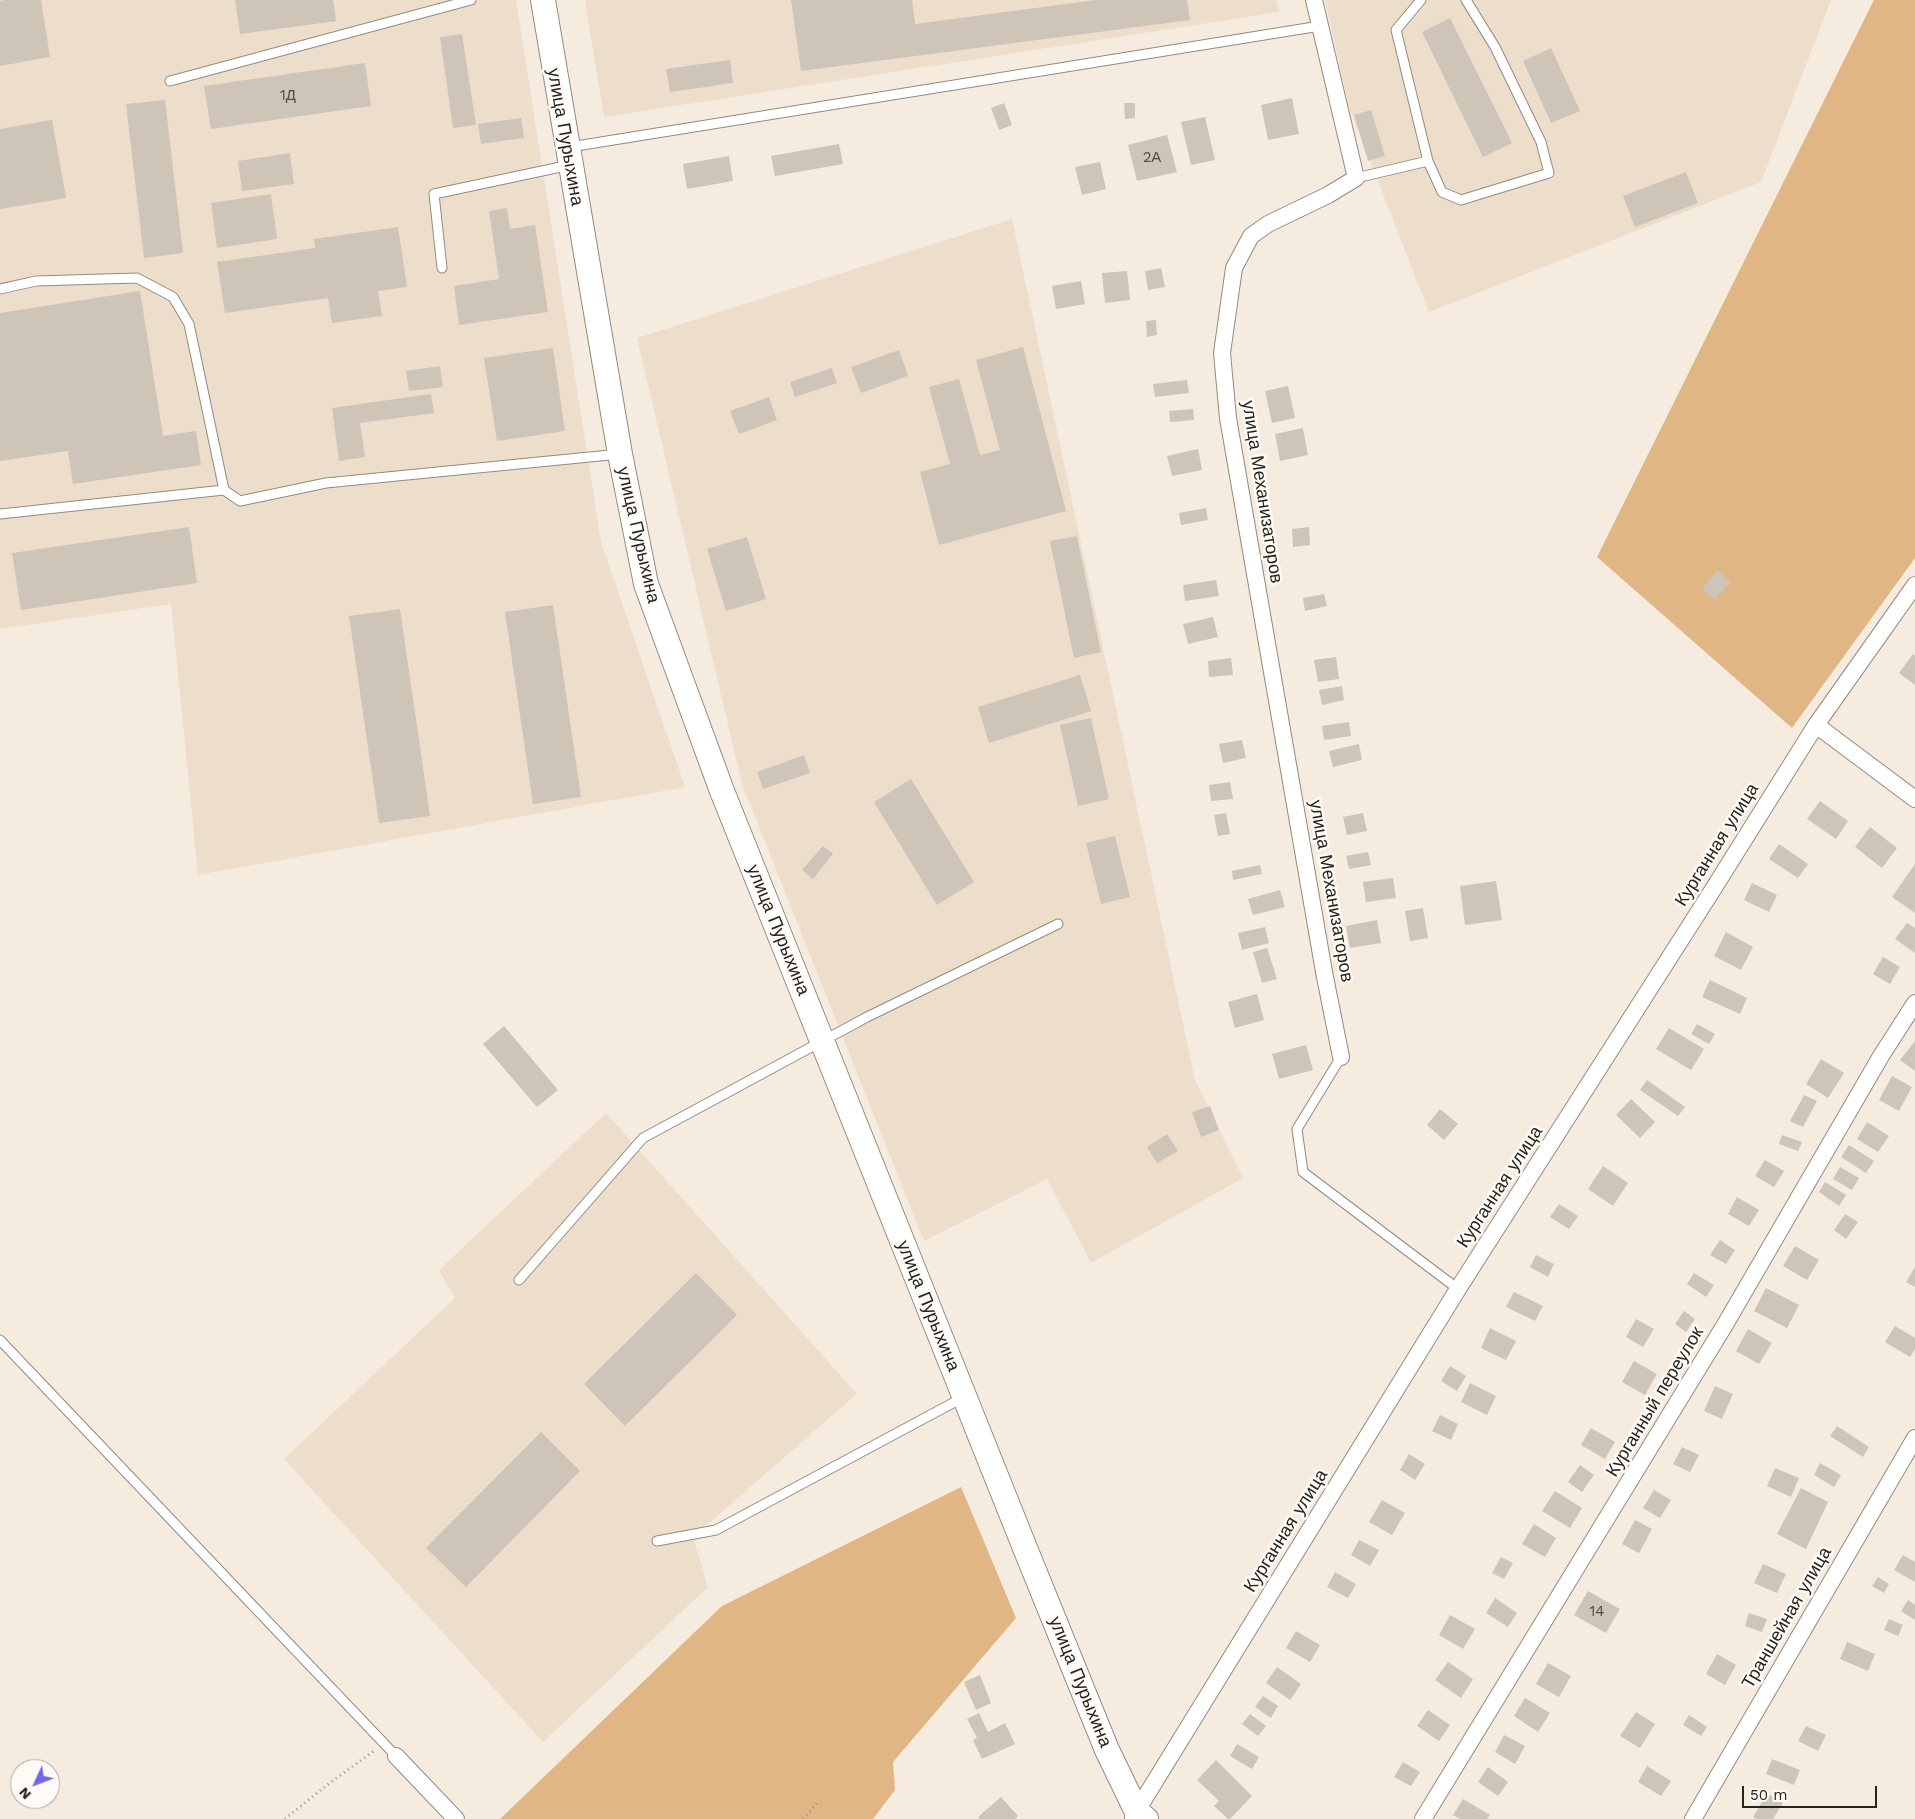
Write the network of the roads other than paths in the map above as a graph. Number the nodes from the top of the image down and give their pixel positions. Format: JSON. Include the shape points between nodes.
{"nodes":[{"id":1,"x":471,"y":0,"type":"edge"},
{"id":2,"x":543,"y":0,"type":"edge"},
{"id":3,"x":1314,"y":0,"type":"edge"},
{"id":4,"x":1421,"y":0,"type":"edge"},
{"id":5,"x":1466,"y":0,"type":"edge"},
{"id":6,"x":1320,"y":26,"type":"junction"},
{"id":7,"x":170,"y":81,"type":"dead end"},
{"id":8,"x":568,"y":157,"type":"junction"},
{"id":9,"x":1428,"y":161,"type":"junction"},
{"id":10,"x":1356,"y":178,"type":"junction"},
{"id":11,"x":442,"y":268,"type":"dead end"},
{"id":12,"x":0,"y":289,"type":"edge"},
{"id":13,"x":620,"y":454,"type":"junction"},
{"id":14,"x":224,"y":490,"type":"junction"},
{"id":15,"x":0,"y":514,"type":"edge"},
{"id":16,"x":1915,"y":585,"type":"edge"},
{"id":17,"x":1816,"y":725,"type":"junction"},
{"id":18,"x":1915,"y":799,"type":"edge"},
{"id":19,"x":1058,"y":924,"type":"dead end"},
{"id":20,"x":1915,"y":1003,"type":"edge"},
{"id":21,"x":822,"y":1041,"type":"junction"},
{"id":22,"x":1341,"y":1056,"type":"joint"},
{"id":23,"x":519,"y":1280,"type":"dead end"},
{"id":24,"x":1458,"y":1289,"type":"junction"},
{"id":25,"x":0,"y":1340,"type":"edge"},
{"id":26,"x":964,"y":1396,"type":"junction"},
{"id":27,"x":1915,"y":1438,"type":"edge"},
{"id":28,"x":657,"y":1541,"type":"dead end"},
{"id":29,"x":390,"y":1750,"type":"joint"},
{"id":30,"x":1138,"y":1817,"type":"edge"},
{"id":31,"x":456,"y":1819,"type":"edge"},
{"id":32,"x":1423,"y":1819,"type":"edge"},
{"id":33,"x":1693,"y":1819,"type":"edge"}],
"edges":[{"from":1,"to":7,"type":"lane"},
{"from":2,"to":8,"type":"street","name":"улица Пурыхина"},
{"from":3,"to":6,"type":"street"},
{"from":4,"to":9,"type":"lane","via":[[1396,30]]},
{"from":5,"to":9,"type":"lane","via":[[1500,55],[1541,142],[1549,173],[1461,200],[1442,192]]},
{"from":6,"to":8,"type":"lane"},
{"from":6,"to":10,"type":"street"},
{"from":8,"to":11,"type":"lane","via":[[434,194]]},
{"from":8,"to":13,"type":"street","name":"улица Пурыхина"},
{"from":9,"to":10,"type":"lane"},
{"from":10,"to":22,"type":"street","name":"улица Механизаторов","via":[[1251,236],[1234,268],[1222,353],[1232,437]]},
{"from":12,"to":14,"type":"lane","via":[[36,281],[137,278],[173,297],[189,324]]},
{"from":13,"to":14,"type":"lane","via":[[326,483],[240,501]]},
{"from":13,"to":21,"type":"street","name":"улица Пурыхина","via":[[646,584],[722,791]]},
{"from":14,"to":15,"type":"lane"},
{"from":16,"to":17,"type":"street","name":"Курганная улица"},
{"from":17,"to":18,"type":"street"},
{"from":17,"to":24,"type":"street","name":"Курганная улица"},
{"from":19,"to":21,"type":"lane"},
{"from":20,"to":32,"type":"street","name":"Курганный переулок","via":[[1726,1323]]},
{"from":21,"to":23,"type":"lane","via":[[643,1138]]},
{"from":21,"to":26,"type":"street","name":"улица Пурыхина"},
{"from":22,"to":24,"type":"lane","via":[[1297,1129],[1303,1172]]},
{"from":24,"to":30,"type":"street","name":"Курганная улица"},
{"from":25,"to":29,"type":"lane"},
{"from":26,"to":28,"type":"lane","via":[[716,1530]]},
{"from":26,"to":30,"type":"street","name":"улица Пурыхина","via":[[1107,1750]]},
{"from":27,"to":33,"type":"street","name":"Траншейная улица"},
{"from":29,"to":31,"type":"street"}]}
